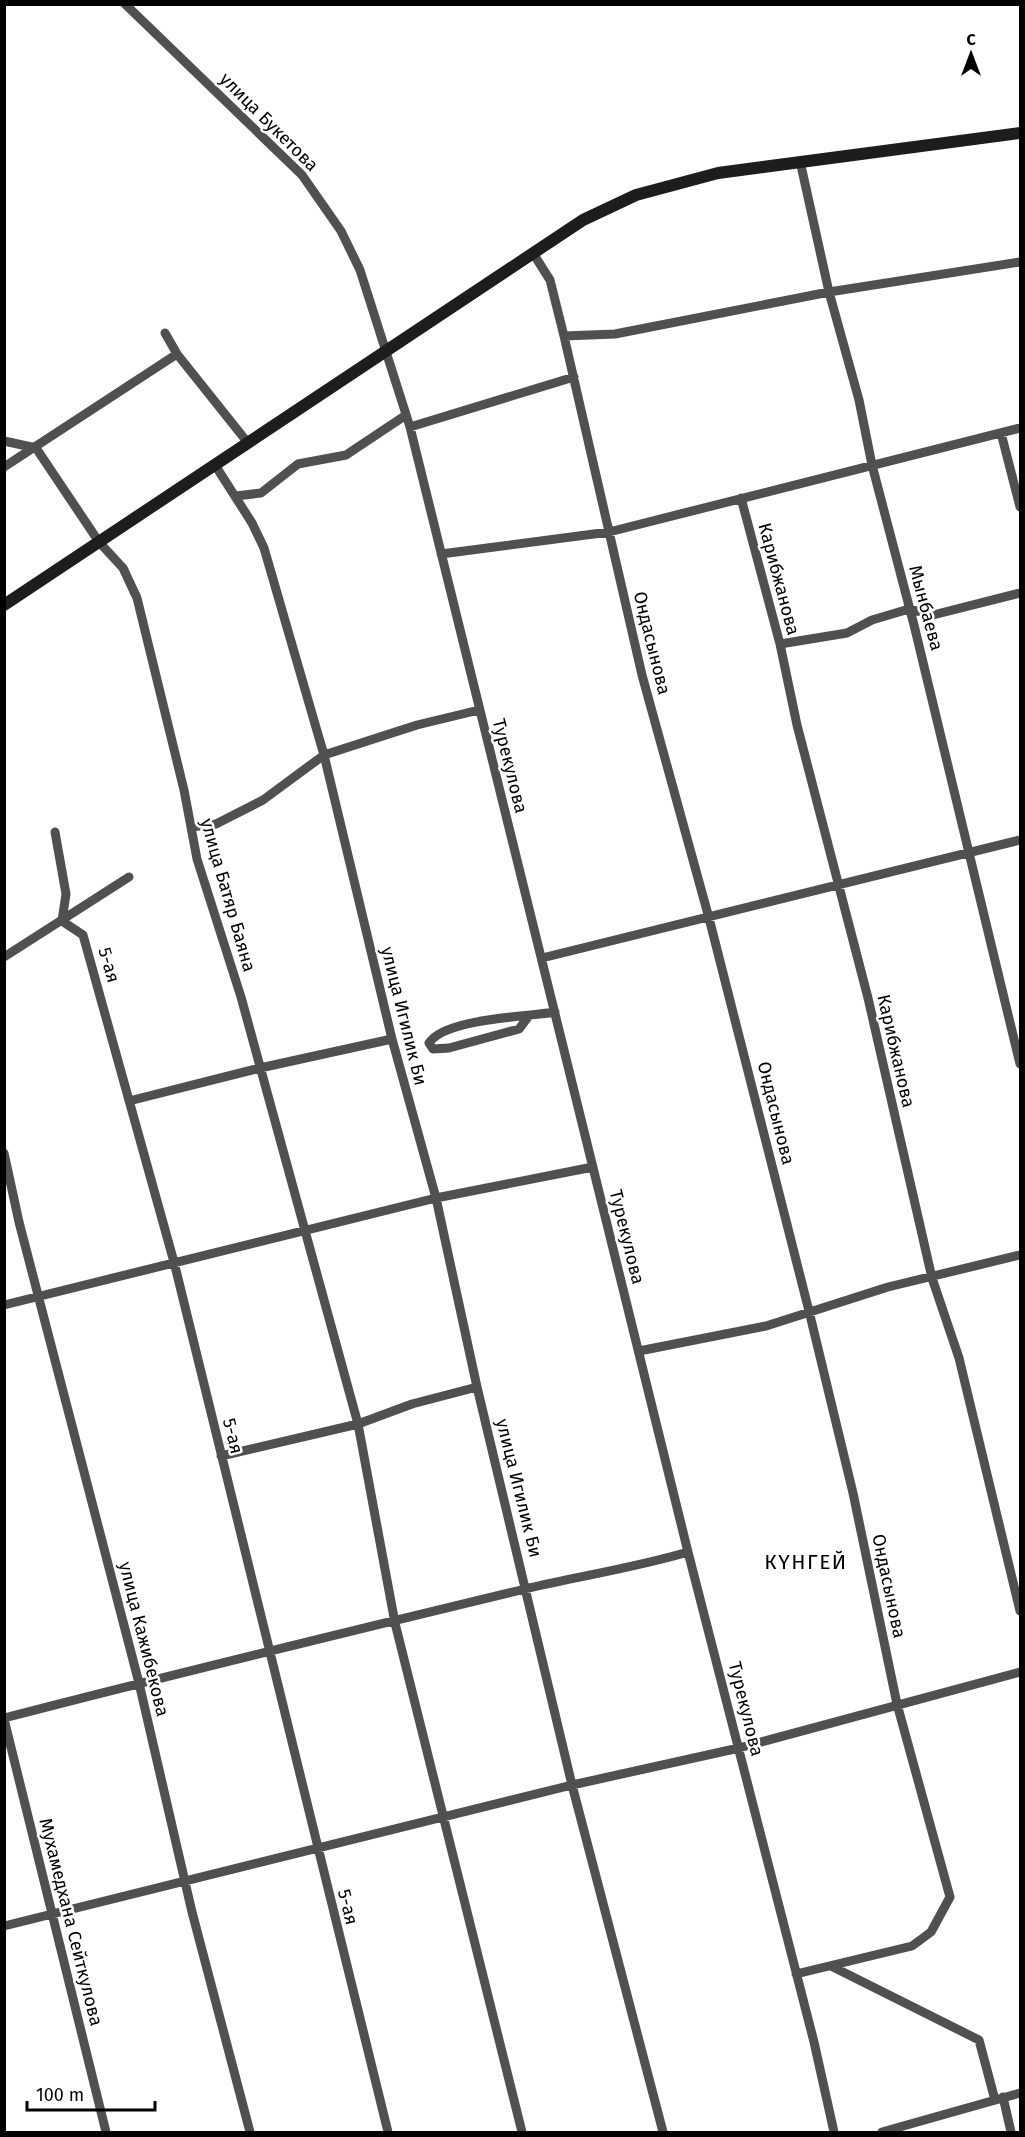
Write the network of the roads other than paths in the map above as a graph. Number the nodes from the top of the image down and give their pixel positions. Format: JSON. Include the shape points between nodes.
{"nodes":[{"id":1,"x":125,"y":4,"type":"edge"},
{"id":2,"x":1020,"y":133,"type":"edge"},
{"id":3,"x":800,"y":161,"type":"junction"},
{"id":4,"x":533,"y":253,"type":"junction"},
{"id":5,"x":1020,"y":262,"type":"edge"},
{"id":6,"x":829,"y":292,"type":"junction"},
{"id":7,"x":165,"y":333,"type":"dead end"},
{"id":8,"x":564,"y":336,"type":"junction"},
{"id":9,"x":384,"y":352,"type":"junction"},
{"id":10,"x":177,"y":354,"type":"junction"},
{"id":11,"x":574,"y":377,"type":"junction"},
{"id":12,"x":406,"y":416,"type":"junction"},
{"id":13,"x":410,"y":427,"type":"junction"},
{"id":14,"x":1020,"y":428,"type":"edge"},
{"id":15,"x":1001,"y":433,"type":"junction"},
{"id":16,"x":4,"y":441,"type":"edge"},
{"id":17,"x":248,"y":443,"type":"junction"},
{"id":18,"x":36,"y":448,"type":"junction"},
{"id":19,"x":215,"y":465,"type":"junction"},
{"id":20,"x":872,"y":465,"type":"junction"},
{"id":21,"x":4,"y":467,"type":"edge"},
{"id":22,"x":236,"y":496,"type":"junction"},
{"id":23,"x":741,"y":498,"type":"junction"},
{"id":24,"x":1020,"y":507,"type":"edge"},
{"id":25,"x":609,"y":532,"type":"junction"},
{"id":26,"x":99,"y":542,"type":"junction"},
{"id":27,"x":441,"y":554,"type":"junction"},
{"id":28,"x":1020,"y":593,"type":"edge"},
{"id":29,"x":4,"y":605,"type":"edge"},
{"id":30,"x":909,"y":609,"type":"junction"},
{"id":31,"x":780,"y":644,"type":"junction"},
{"id":32,"x":479,"y":710,"type":"junction"},
{"id":33,"x":324,"y":755,"type":"junction"},
{"id":34,"x":191,"y":827,"type":"junction"},
{"id":35,"x":54,"y":832,"type":"dead end"},
{"id":36,"x":1020,"y":840,"type":"edge"},
{"id":37,"x":970,"y":852,"type":"junction"},
{"id":38,"x":129,"y":877,"type":"dead end"},
{"id":39,"x":838,"y":885,"type":"junction"},
{"id":40,"x":709,"y":918,"type":"junction"},
{"id":41,"x":62,"y":921,"type":"junction"},
{"id":42,"x":4,"y":957,"type":"edge"},
{"id":43,"x":542,"y":958,"type":"junction"},
{"id":44,"x":555,"y":1012,"type":"junction"},
{"id":45,"x":528,"y":1017,"type":"junction"},
{"id":46,"x":392,"y":1039,"type":"junction"},
{"id":47,"x":1020,"y":1064,"type":"edge"},
{"id":48,"x":260,"y":1068,"type":"junction"},
{"id":49,"x":129,"y":1101,"type":"junction"},
{"id":50,"x":4,"y":1153,"type":"edge"},
{"id":51,"x":593,"y":1167,"type":"junction"},
{"id":52,"x":436,"y":1198,"type":"junction"},
{"id":53,"x":303,"y":1230,"type":"junction"},
{"id":54,"x":1020,"y":1256,"type":"edge"},
{"id":55,"x":174,"y":1262,"type":"junction"},
{"id":56,"x":932,"y":1278,"type":"junction"},
{"id":57,"x":38,"y":1296,"type":"junction"},
{"id":58,"x":4,"y":1305,"type":"edge"},
{"id":59,"x":809,"y":1311,"type":"junction"},
{"id":60,"x":639,"y":1351,"type":"junction"},
{"id":61,"x":477,"y":1387,"type":"junction"},
{"id":62,"x":358,"y":1424,"type":"junction"},
{"id":63,"x":221,"y":1456,"type":"junction"},
{"id":64,"x":688,"y":1552,"type":"junction"},
{"id":65,"x":527,"y":1589,"type":"junction"},
{"id":66,"x":1020,"y":1611,"type":"edge"},
{"id":67,"x":395,"y":1623,"type":"junction"},
{"id":68,"x":268,"y":1650,"type":"junction"},
{"id":69,"x":1020,"y":1672,"type":"edge"},
{"id":70,"x":139,"y":1683,"type":"junction"},
{"id":71,"x":897,"y":1704,"type":"junction"},
{"id":72,"x":4,"y":1719,"type":"edge"},
{"id":73,"x":739,"y":1748,"type":"junction"},
{"id":74,"x":572,"y":1785,"type":"junction"},
{"id":75,"x":442,"y":1818,"type":"junction"},
{"id":76,"x":317,"y":1851,"type":"junction"},
{"id":77,"x":185,"y":1883,"type":"junction"},
{"id":78,"x":52,"y":1917,"type":"junction"},
{"id":79,"x":4,"y":1926,"type":"edge"},
{"id":80,"x":831,"y":1966,"type":"junction"},
{"id":81,"x":796,"y":1974,"type":"junction"},
{"id":82,"x":1020,"y":2093,"type":"edge"},
{"id":83,"x":999,"y":2098,"type":"junction"},
{"id":84,"x":106,"y":2133,"type":"edge"},
{"id":85,"x":250,"y":2133,"type":"edge"},
{"id":86,"x":388,"y":2133,"type":"edge"},
{"id":87,"x":522,"y":2133,"type":"edge"},
{"id":88,"x":663,"y":2133,"type":"edge"},
{"id":89,"x":834,"y":2133,"type":"edge"},
{"id":90,"x":882,"y":2133,"type":"edge"},
{"id":91,"x":1011,"y":2133,"type":"edge"}],
"edges":[{"from":1,"to":9,"type":"street","name":"улица Букетова","via":[[302,175],[341,231],[360,270]]},
{"from":2,"to":3,"type":"main road"},
{"from":3,"to":4,"type":"main road","via":[[718,173],[636,195],[583,220]]},
{"from":3,"to":6,"type":"street","name":"Мынбаева"},
{"from":4,"to":8,"type":"street","name":"Ондасынова","via":[[550,280]]},
{"from":4,"to":9,"type":"main road"},
{"from":5,"to":6,"type":"street"},
{"from":6,"to":8,"type":"street","via":[[615,334]]},
{"from":6,"to":20,"type":"street","name":"Мынбаева","via":[[859,400]]},
{"from":7,"to":10,"type":"street"},
{"from":8,"to":11,"type":"street","name":"Ондасынова"},
{"from":9,"to":12,"type":"street","name":"Турекулова"},
{"from":9,"to":17,"type":"main road"},
{"from":10,"to":17,"type":"street"},
{"from":10,"to":18,"type":"street"},
{"from":11,"to":13,"type":"street"},
{"from":11,"to":25,"type":"street","name":"Ондасынова"},
{"from":12,"to":13,"type":"street","name":"Турекулова"},
{"from":12,"to":22,"type":"street","via":[[346,455],[298,465],[261,493]]},
{"from":13,"to":27,"type":"street","name":"Турекулова"},
{"from":14,"to":15,"type":"street"},
{"from":15,"to":20,"type":"street"},
{"from":15,"to":24,"type":"street"},
{"from":16,"to":18,"type":"street"},
{"from":17,"to":19,"type":"main road"},
{"from":18,"to":21,"type":"street"},
{"from":18,"to":26,"type":"street","name":"улица Батяр Баяна"},
{"from":19,"to":22,"type":"street","name":"улица Игилик Би"},
{"from":19,"to":26,"type":"main road"},
{"from":20,"to":23,"type":"street"},
{"from":20,"to":30,"type":"street","name":"Мынбаева"},
{"from":22,"to":33,"type":"street","name":"улица Игилик Би","via":[[264,548]]},
{"from":23,"to":25,"type":"street"},
{"from":23,"to":31,"type":"street","name":"Карибжанова"},
{"from":25,"to":27,"type":"street"},
{"from":25,"to":40,"type":"street","name":"Ондасынова","via":[[642,675]]},
{"from":26,"to":29,"type":"main road"},
{"from":26,"to":34,"type":"street","name":"улица Батяр Баяна","via":[[123,568],[137,598]]},
{"from":27,"to":32,"type":"street","name":"Турекулова"},
{"from":28,"to":30,"type":"street","via":[[933,615]]},
{"from":30,"to":31,"type":"street","via":[[872,620],[847,633]]},
{"from":30,"to":37,"type":"street","name":"Мынбаева"},
{"from":31,"to":39,"type":"street","name":"Карибжанова"},
{"from":32,"to":33,"type":"street","via":[[417,724]]},
{"from":32,"to":43,"type":"street","name":"Турекулова"},
{"from":33,"to":34,"type":"street","via":[[263,800],[216,824]]},
{"from":33,"to":46,"type":"street","name":"улица Игилик Би"},
{"from":34,"to":48,"type":"street","name":"улица Батяр Баяна","via":[[197,859]]},
{"from":35,"to":41,"type":"street","via":[[66,894]]},
{"from":36,"to":37,"type":"street"},
{"from":37,"to":39,"type":"street"},
{"from":37,"to":47,"type":"street","name":"Мынбаева"},
{"from":38,"to":41,"type":"street"},
{"from":39,"to":40,"type":"street"},
{"from":39,"to":56,"type":"street","name":"Карибжанова"},
{"from":40,"to":43,"type":"street"},
{"from":40,"to":59,"type":"street","name":"Ондасынова"},
{"from":41,"to":42,"type":"street"},
{"from":41,"to":49,"type":"street","name":"5-ая","via":[[83,935]]},
{"from":43,"to":44,"type":"street","name":"Турекулова"},
{"from":44,"to":45,"type":"street"},
{"from":44,"to":51,"type":"street","name":"Турекулова"},
{"from":45,"to":45,"type":"street","via":[[519,1029],[449,1048],[433,1049],[429,1043],[440,1033],[465,1024],[515,1015]]},
{"from":46,"to":48,"type":"street"},
{"from":46,"to":52,"type":"street","name":"улица Игилик Би"},
{"from":48,"to":49,"type":"street"},
{"from":48,"to":53,"type":"street","name":"улица Батяр Баяна"},
{"from":49,"to":55,"type":"street","name":"5-ая"},
{"from":50,"to":57,"type":"street","name":"улица Кажибекова"},
{"from":51,"to":52,"type":"street"},
{"from":51,"to":60,"type":"street","name":"Турекулова"},
{"from":52,"to":53,"type":"street"},
{"from":52,"to":61,"type":"street","name":"улица Игилик Би"},
{"from":53,"to":55,"type":"street"},
{"from":53,"to":62,"type":"street","name":"улица Батяр Баяна"},
{"from":54,"to":56,"type":"street"},
{"from":55,"to":57,"type":"street"},
{"from":55,"to":63,"type":"street","name":"5-ая"},
{"from":56,"to":59,"type":"street"},
{"from":56,"to":66,"type":"street","name":"Карибжанова","via":[[959,1358]]},
{"from":57,"to":58,"type":"street"},
{"from":57,"to":70,"type":"street","name":"улица Кажибекова"},
{"from":59,"to":60,"type":"street","via":[[766,1326]]},
{"from":59,"to":71,"type":"street","name":"Ондасынова","via":[[853,1493]]},
{"from":60,"to":64,"type":"street","name":"Турекулова"},
{"from":61,"to":62,"type":"street","via":[[412,1404]]},
{"from":61,"to":65,"type":"street","name":"улица Игилик Би"},
{"from":62,"to":63,"type":"street"},
{"from":62,"to":67,"type":"street","name":"улица Батяр Баяна"},
{"from":63,"to":68,"type":"street","name":"5-ая"},
{"from":64,"to":65,"type":"street","via":[[640,1567]]},
{"from":64,"to":73,"type":"street","name":"Турекулова"},
{"from":65,"to":67,"type":"street"},
{"from":65,"to":74,"type":"street","name":"улица Игилик Би"},
{"from":67,"to":68,"type":"street"},
{"from":67,"to":75,"type":"street","name":"улица Батяр Баяна"},
{"from":68,"to":70,"type":"street"},
{"from":68,"to":76,"type":"street","name":"5-ая"},
{"from":69,"to":71,"type":"street"},
{"from":70,"to":72,"type":"street"},
{"from":70,"to":77,"type":"street","name":"улица Кажибекова"},
{"from":71,"to":73,"type":"street"},
{"from":71,"to":80,"type":"street","name":"Ондасынова","via":[[950,1897],[931,1932],[912,1946]]},
{"from":72,"to":78,"type":"street","name":"Мухамедхана Сейткулова"},
{"from":73,"to":74,"type":"street"},
{"from":73,"to":81,"type":"street","name":"Турекулова"},
{"from":74,"to":75,"type":"street"},
{"from":74,"to":88,"type":"street","name":"улица Игилик Би"},
{"from":75,"to":76,"type":"street"},
{"from":75,"to":87,"type":"street","name":"улица Батяр Баяна"},
{"from":76,"to":77,"type":"street"},
{"from":76,"to":86,"type":"street","name":"5-ая"},
{"from":77,"to":78,"type":"street"},
{"from":77,"to":85,"type":"street","name":"улица Кажибекова"},
{"from":78,"to":79,"type":"street"},
{"from":78,"to":84,"type":"street","name":"Мухамедхана Сейткулова"},
{"from":80,"to":81,"type":"street","name":"Ондасынова"},
{"from":80,"to":83,"type":"street","via":[[979,2040]]},
{"from":81,"to":89,"type":"street","name":"Турекулова"},
{"from":82,"to":83,"type":"street"},
{"from":83,"to":90,"type":"street"},
{"from":83,"to":91,"type":"street"}]}
